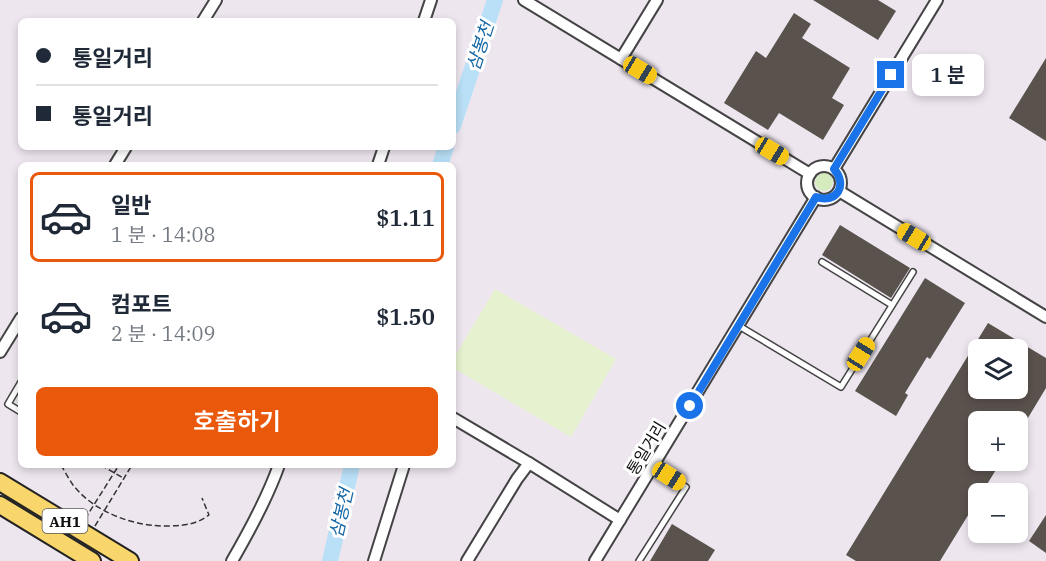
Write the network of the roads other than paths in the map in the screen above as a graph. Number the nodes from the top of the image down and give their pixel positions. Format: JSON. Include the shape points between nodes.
{"nodes":[{"id":1,"x":216,"y":0,"type":"edge"},
{"id":2,"x":431,"y":0,"type":"edge"},
{"id":3,"x":657,"y":0,"type":"edge"},
{"id":4,"x":936,"y":0,"type":"edge"},
{"id":5,"x":526,"y":1,"type":"edge"},
{"id":6,"x":205,"y":18,"type":"edge"},
{"id":7,"x":425,"y":18,"type":"edge"},
{"id":8,"x":621,"y":59,"type":"junction"},
{"id":9,"x":834,"y":169,"type":"junction"},
{"id":10,"x":810,"y":174,"type":"junction"},
{"id":11,"x":838,"y":191,"type":"junction"},
{"id":12,"x":816,"y":197,"type":"junction"},
{"id":13,"x":822,"y":262,"type":"dead end"},
{"id":14,"x":913,"y":272,"type":"dead end"},
{"id":15,"x":892,"y":305,"type":"junction"},
{"id":16,"x":1046,"y":317,"type":"edge"},
{"id":17,"x":18,"y":326,"type":"edge"},
{"id":18,"x":739,"y":326,"type":"junction"},
{"id":19,"x":0,"y":352,"type":"edge"},
{"id":20,"x":18,"y":387,"type":"edge"},
{"id":21,"x":18,"y":410,"type":"edge"},
{"id":22,"x":456,"y":420,"type":"edge"},
{"id":23,"x":529,"y":463,"type":"junction"},
{"id":24,"x":653,"y":466,"type":"junction"},
{"id":25,"x":278,"y":468,"type":"edge"},
{"id":26,"x":403,"y":468,"type":"edge"},
{"id":27,"x":0,"y":482,"type":"edge"},
{"id":28,"x":0,"y":505,"type":"edge"},
{"id":29,"x":620,"y":520,"type":"junction"},
{"id":30,"x":92,"y":561,"type":"edge"},
{"id":31,"x":130,"y":561,"type":"edge"},
{"id":32,"x":232,"y":561,"type":"edge"},
{"id":33,"x":374,"y":561,"type":"edge"},
{"id":34,"x":467,"y":561,"type":"edge"},
{"id":35,"x":595,"y":561,"type":"edge"},
{"id":36,"x":639,"y":561,"type":"edge"}],
"edges":[{"from":1,"to":6,"type":"street"},
{"from":2,"to":7,"type":"street"},
{"from":3,"to":8,"type":"street"},
{"from":4,"to":9,"type":"street"},
{"from":5,"to":8,"type":"street"},
{"from":8,"to":10,"type":"street"},
{"from":9,"to":10,"type":"street","via":[[821,166]]},
{"from":9,"to":11,"type":"street","via":[[840,179]]},
{"from":10,"to":12,"type":"street","via":[[808,187]]},
{"from":11,"to":12,"type":"street","via":[[829,198]]},
{"from":11,"to":16,"type":"street"},
{"from":12,"to":18,"type":"street","name":"통일거리"},
{"from":13,"to":15,"type":"lane"},
{"from":14,"to":15,"type":"lane"},
{"from":15,"to":18,"type":"lane","via":[[841,387]]},
{"from":17,"to":19,"type":"street"},
{"from":18,"to":24,"type":"street","name":"통일거리"},
{"from":20,"to":21,"type":"lane","via":[[8,404]]},
{"from":22,"to":23,"type":"street"},
{"from":23,"to":29,"type":"street"},
{"from":23,"to":34,"type":"street"},
{"from":24,"to":29,"type":"street","name":"통일거리"},
{"from":24,"to":36,"type":"lane","via":[[686,487]]},
{"from":25,"to":32,"type":"street"},
{"from":26,"to":33,"type":"street"},
{"from":27,"to":31,"type":"main road","number":"AH1"},
{"from":28,"to":30,"type":"main road","number":"AH1"},
{"from":29,"to":35,"type":"street","name":"통일거리"}]}
